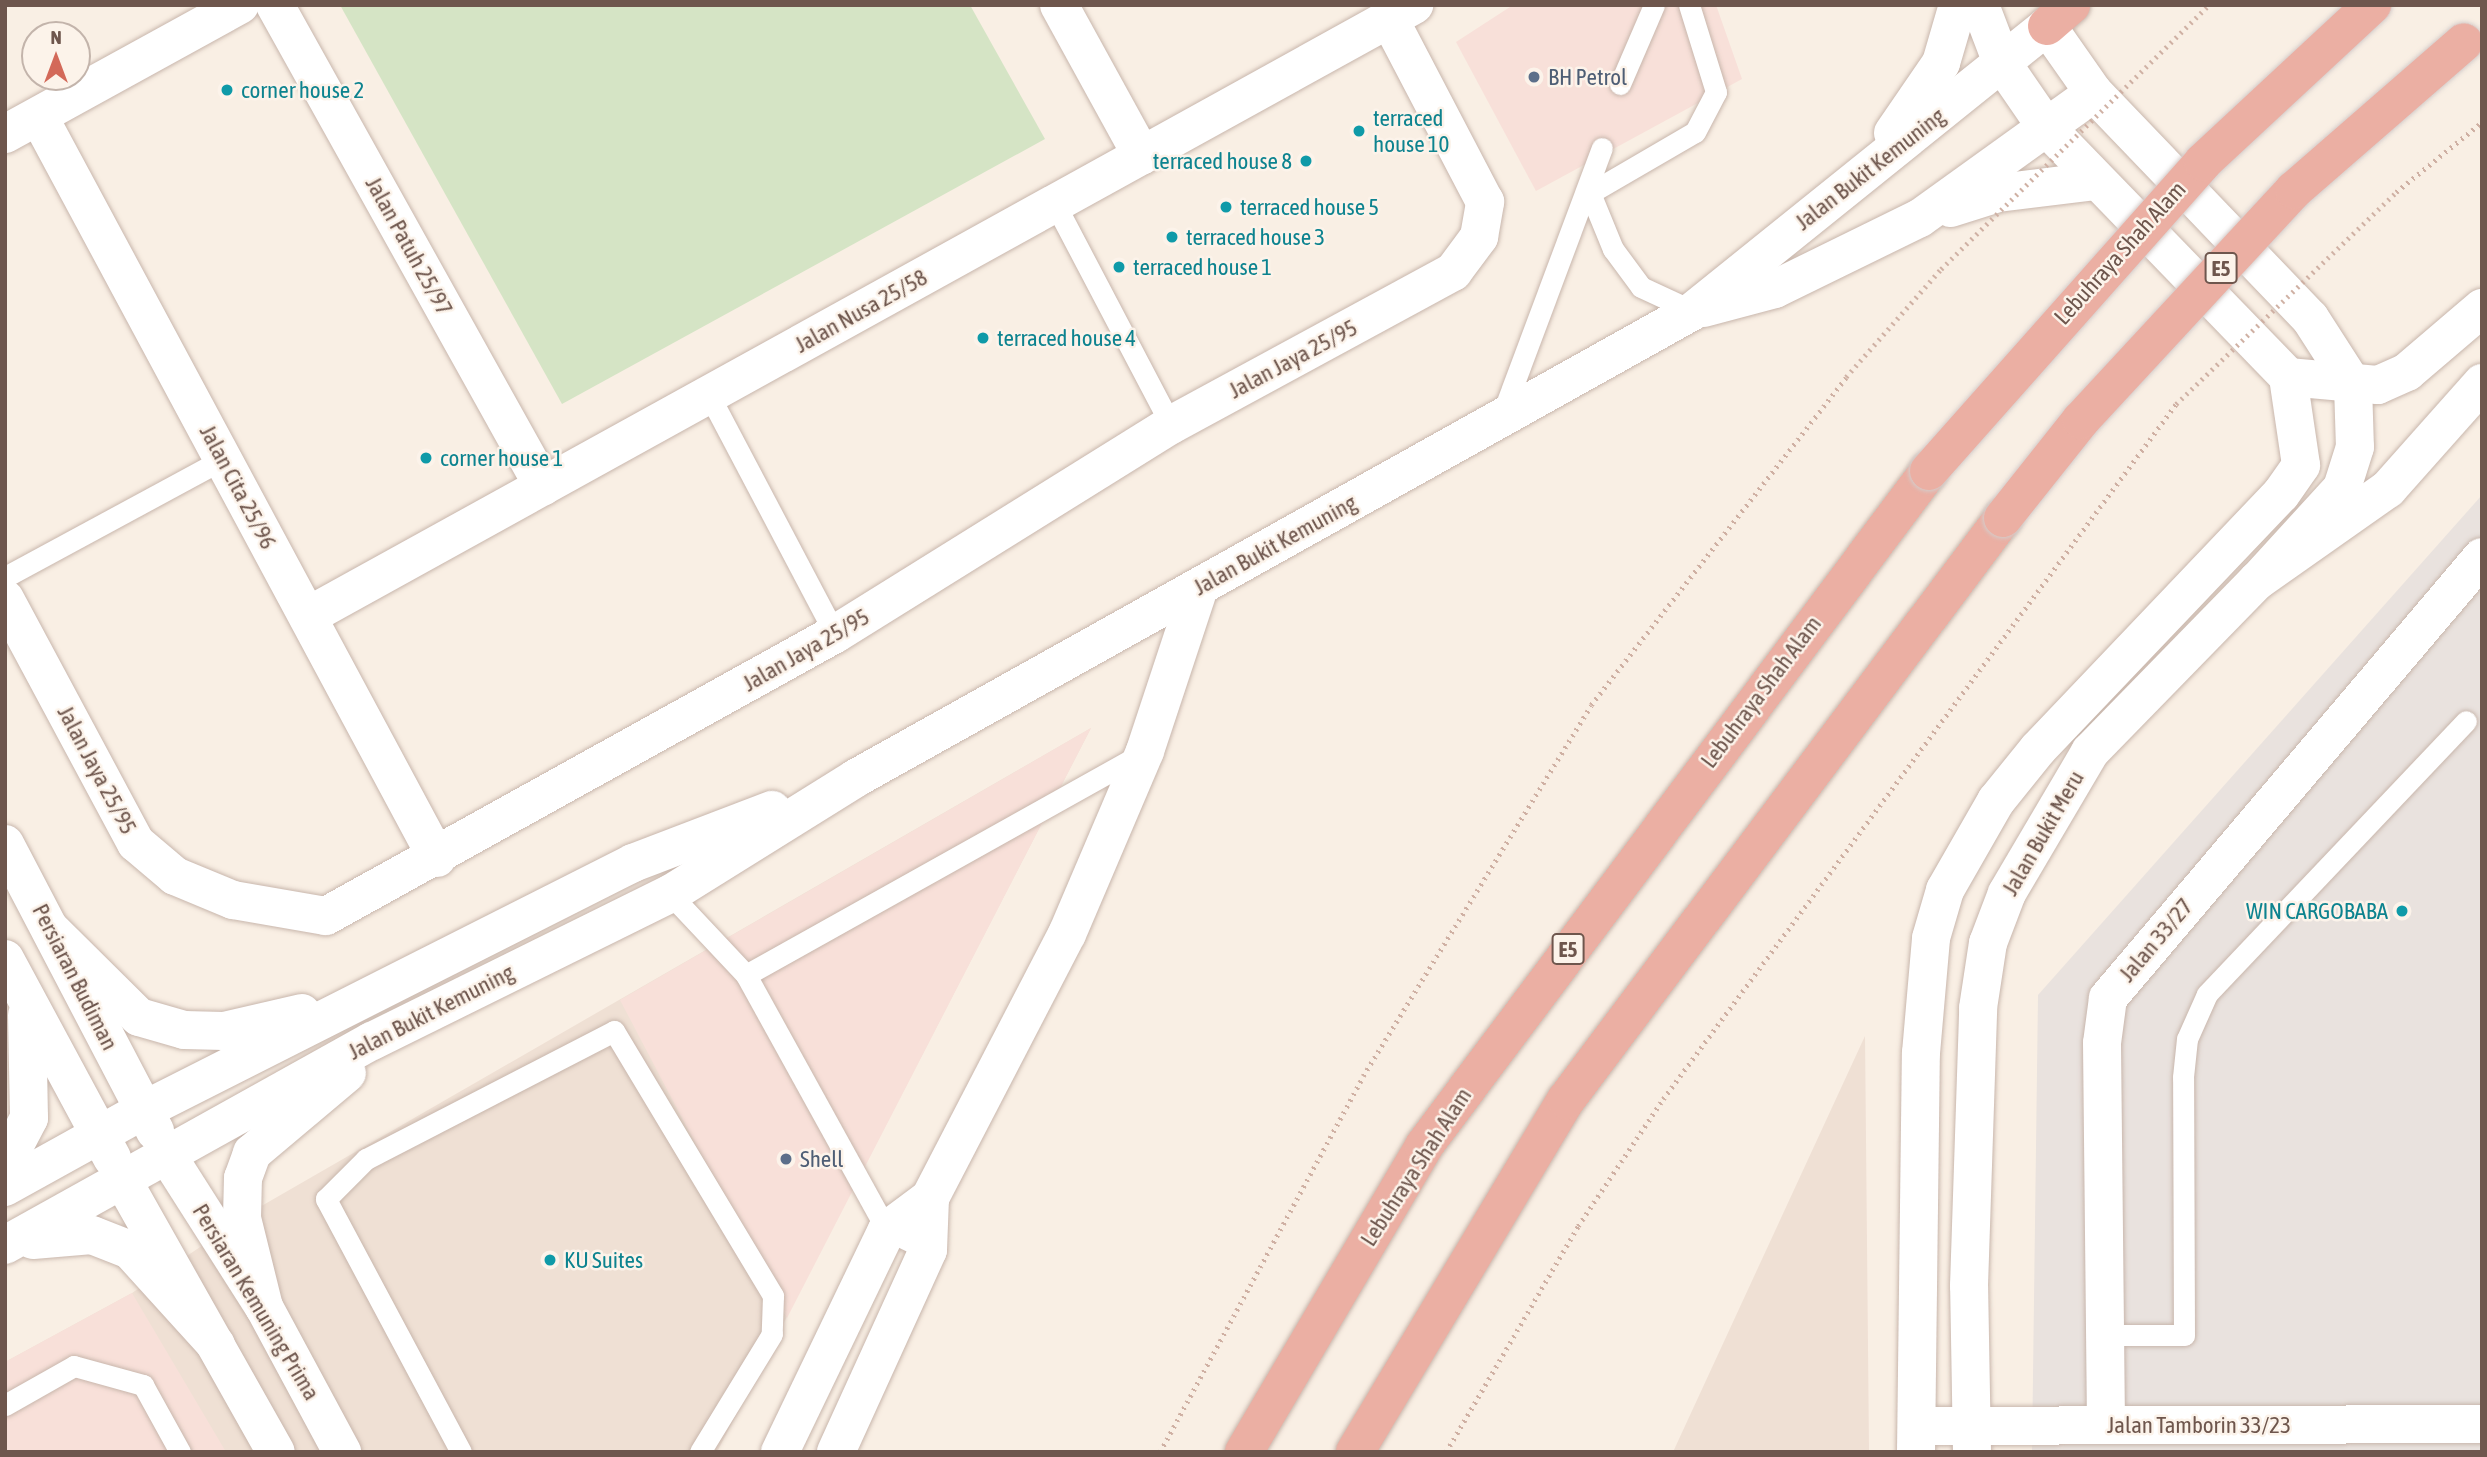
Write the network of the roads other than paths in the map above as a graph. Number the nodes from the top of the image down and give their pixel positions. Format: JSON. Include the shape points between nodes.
{"nodes":[{"id":1,"x":240,"y":5,"type":"edge"},
{"id":2,"x":275,"y":5,"type":"edge"},
{"id":3,"x":1059,"y":5,"type":"edge"},
{"id":4,"x":1654,"y":5,"type":"edge"},
{"id":5,"x":1689,"y":5,"type":"edge"},
{"id":6,"x":1958,"y":5,"type":"edge"},
{"id":7,"x":1980,"y":5,"type":"edge"},
{"id":8,"x":2372,"y":5,"type":"edge"},
{"id":9,"x":2052,"y":12,"type":"edge"},
{"id":10,"x":1402,"y":13,"type":"edge"},
{"id":11,"x":2473,"y":35,"type":"edge"},
{"id":12,"x":2002,"y":63,"type":"junction"},
{"id":13,"x":1620,"y":84,"type":"dead end"},
{"id":14,"x":2094,"y":93,"type":"junction"},
{"id":15,"x":39,"y":117,"type":"junction"},
{"id":16,"x":2046,"y":127,"type":"junction"},
{"id":17,"x":5,"y":134,"type":"edge"},
{"id":18,"x":1602,"y":148,"type":"dead end"},
{"id":19,"x":1142,"y":156,"type":"junction"},
{"id":20,"x":2096,"y":181,"type":"junction"},
{"id":21,"x":1846,"y":192,"type":"junction"},
{"id":22,"x":1590,"y":193,"type":"junction"},
{"id":23,"x":1055,"y":204,"type":"junction"},
{"id":24,"x":1920,"y":218,"type":"junction"},
{"id":25,"x":2482,"y":308,"type":"edge"},
{"id":26,"x":1693,"y":311,"type":"junction"},
{"id":27,"x":2288,"y":377,"type":"junction"},
{"id":28,"x":2482,"y":383,"type":"edge"},
{"id":29,"x":2354,"y":385,"type":"junction"},
{"id":30,"x":709,"y":395,"type":"junction"},
{"id":31,"x":1501,"y":417,"type":"junction"},
{"id":32,"x":1171,"y":425,"type":"junction"},
{"id":33,"x":223,"y":459,"type":"junction"},
{"id":34,"x":542,"y":486,"type":"junction"},
{"id":35,"x":2482,"y":556,"type":"edge"},
{"id":36,"x":5,"y":577,"type":"edge"},
{"id":37,"x":2257,"y":582,"type":"junction"},
{"id":38,"x":1199,"y":588,"type":"junction"},
{"id":39,"x":5,"y":599,"type":"edge"},
{"id":40,"x":307,"y":616,"type":"junction"},
{"id":41,"x":835,"y":634,"type":"junction"},
{"id":42,"x":2466,"y":721,"type":"dead end"},
{"id":43,"x":1145,"y":751,"type":"junction"},
{"id":44,"x":856,"y":778,"type":"junction"},
{"id":45,"x":5,"y":844,"type":"edge"},
{"id":46,"x":438,"y":858,"type":"junction"},
{"id":47,"x":670,"y":894,"type":"junction"},
{"id":48,"x":50,"y":929,"type":"junction"},
{"id":49,"x":5,"y":959,"type":"edge"},
{"id":50,"x":746,"y":975,"type":"junction"},
{"id":51,"x":393,"y":984,"type":"junction"},
{"id":52,"x":24,"y":994,"type":"junction"},
{"id":53,"x":372,"y":1041,"type":"junction"},
{"id":54,"x":144,"y":1110,"type":"junction"},
{"id":55,"x":101,"y":1136,"type":"junction"},
{"id":56,"x":167,"y":1155,"type":"junction"},
{"id":57,"x":5,"y":1164,"type":"edge"},
{"id":58,"x":123,"y":1181,"type":"junction"},
{"id":59,"x":5,"y":1187,"type":"edge"},
{"id":60,"x":930,"y":1198,"type":"junction"},
{"id":61,"x":887,"y":1230,"type":"junction"},
{"id":62,"x":6,"y":1245,"type":"edge"},
{"id":63,"x":928,"y":1250,"type":"junction"},
{"id":64,"x":264,"y":1307,"type":"junction"},
{"id":65,"x":2104,"y":1335,"type":"junction"},
{"id":66,"x":216,"y":1345,"type":"junction"},
{"id":67,"x":5,"y":1405,"type":"edge"},
{"id":68,"x":2482,"y":1424,"type":"edge"},
{"id":69,"x":2106,"y":1425,"type":"junction"},
{"id":70,"x":1917,"y":1439,"type":"edge"},
{"id":71,"x":1972,"y":1439,"type":"edge"},
{"id":72,"x":263,"y":1447,"type":"edge"},
{"id":73,"x":180,"y":1452,"type":"edge"},
{"id":74,"x":342,"y":1452,"type":"edge"},
{"id":75,"x":461,"y":1452,"type":"edge"},
{"id":76,"x":700,"y":1452,"type":"edge"},
{"id":77,"x":780,"y":1452,"type":"edge"},
{"id":78,"x":836,"y":1452,"type":"edge"},
{"id":79,"x":1244,"y":1452,"type":"edge"},
{"id":80,"x":1355,"y":1452,"type":"edge"}],
"edges":[{"from":1,"to":15,"type":"main road"},
{"from":2,"to":34,"type":"main road","name":"Jalan Patuh 25/97"},
{"from":3,"to":19,"type":"main road"},
{"from":4,"to":13,"type":"lane"},
{"from":5,"to":22,"type":"lane","via":[[1716,92],[1695,132]]},
{"from":6,"to":21,"type":"main road","via":[[1941,63],[1924,94]]},
{"from":7,"to":12,"type":"main road"},
{"from":8,"to":79,"type":"highway","name":"Lebuhraya Shah Alam","number":"E5","bridge":true,"via":[[2203,162],[1929,471],[1424,1146]]},
{"from":9,"to":12,"type":"main road","name":"Jalan Bukit Kemuning"},
{"from":9,"to":14,"type":"main road"},
{"from":10,"to":19,"type":"main road","name":"Jalan Nusa 25/58"},
{"from":10,"to":32,"type":"main road","name":"Jalan Jaya 25/95","via":[[1485,202],[1479,237],[1453,272]]},
{"from":11,"to":80,"type":"highway","number":"E5","bridge":true,"via":[[2294,190],[2081,420],[2003,518],[1566,1100]]},
{"from":12,"to":16,"type":"main road"},
{"from":12,"to":21,"type":"main road","name":"Jalan Bukit Kemuning"},
{"from":14,"to":16,"type":"main road","name":"Jalan Bukit Kemuning"},
{"from":14,"to":29,"type":"main road","via":[[2310,318]]},
{"from":15,"to":17,"type":"main road"},
{"from":15,"to":33,"type":"main road","name":"Jalan Cita 25/96"},
{"from":16,"to":20,"type":"main road"},
{"from":16,"to":24,"type":"main road","name":"Jalan Bukit Kemuning"},
{"from":18,"to":22,"type":"lane"},
{"from":19,"to":23,"type":"main road","name":"Jalan Nusa 25/58"},
{"from":20,"to":24,"type":"main road","via":[[1998,193]]},
{"from":20,"to":27,"type":"main road"},
{"from":21,"to":26,"type":"main road","name":"Jalan Bukit Kemuning"},
{"from":22,"to":26,"type":"lane","via":[[1613,249],[1641,287]]},
{"from":22,"to":31,"type":"lane"},
{"from":23,"to":30,"type":"main road","name":"Jalan Nusa 25/58"},
{"from":23,"to":32,"type":"lane"},
{"from":24,"to":26,"type":"main road","name":"Jalan Bukit Kemuning","via":[[1775,289]]},
{"from":25,"to":29,"type":"main road","via":[[2407,372],[2378,385]]},
{"from":26,"to":31,"type":"main road","name":"Jalan Bukit Kemuning"},
{"from":27,"to":29,"type":"main road"},
{"from":27,"to":70,"type":"main road","name":"Jalan Bukit Meru","via":[[2301,465],[2281,494],[2038,749],[1996,801],[1945,890],[1931,938],[1921,1053]]},
{"from":28,"to":37,"type":"main road","name":"Jalan Bukit Meru","via":[[2388,489]]},
{"from":29,"to":37,"type":"main road","via":[[2355,447],[2342,488]]},
{"from":30,"to":34,"type":"main road","name":"Jalan Nusa 25/58"},
{"from":30,"to":41,"type":"lane"},
{"from":31,"to":38,"type":"main road","name":"Jalan Bukit Kemuning"},
{"from":32,"to":41,"type":"main road","name":"Jalan Jaya 25/95"},
{"from":33,"to":36,"type":"lane"},
{"from":33,"to":40,"type":"main road","name":"Jalan Cita 25/96"},
{"from":34,"to":40,"type":"main road","name":"Jalan Nusa 25/58"},
{"from":35,"to":65,"type":"main road","name":"Jalan 33/27","via":[[2108,998],[2102,1043]]},
{"from":37,"to":71,"type":"main road","name":"Jalan Bukit Meru","via":[[2090,752],[2031,847],[1988,943],[1978,1035]]},
{"from":38,"to":43,"type":"main road"},
{"from":38,"to":44,"type":"main road","name":"Jalan Bukit Kemuning"},
{"from":39,"to":46,"type":"main road","name":"Jalan Jaya 25/95","via":[[135,843],[175,876],[233,900],[326,916]]},
{"from":40,"to":46,"type":"main road","name":"Jalan Cita 25/96"},
{"from":41,"to":46,"type":"main road","name":"Jalan Jaya 25/95"},
{"from":42,"to":65,"type":"lane","via":[[2207,994],[2186,1039],[2183,1077],[2184,1335]]},
{"from":43,"to":50,"type":"lane"},
{"from":43,"to":60,"type":"main road","via":[[1067,934]]},
{"from":44,"to":47,"type":"main road","name":"Jalan Bukit Kemuning"},
{"from":44,"to":51,"type":"main road","name":"Jalan Bukit Kemuning","via":[[633,863]]},
{"from":45,"to":48,"type":"main road","name":"Persiaran Budiman"},
{"from":47,"to":50,"type":"lane"},
{"from":47,"to":53,"type":"main road","name":"Jalan Bukit Kemuning"},
{"from":48,"to":51,"type":"main road","via":[[139,1017],[184,1030],[277,1021]]},
{"from":48,"to":54,"type":"main road","name":"Persiaran Budiman"},
{"from":49,"to":52,"type":"main road"},
{"from":50,"to":61,"type":"lane"},
{"from":51,"to":54,"type":"main road","name":"Jalan Bukit Kemuning"},
{"from":52,"to":55,"type":"main road"},
{"from":52,"to":57,"type":"main road","via":[[33,1094],[29,1118]]},
{"from":53,"to":56,"type":"main road","name":"Jalan Bukit Kemuning"},
{"from":53,"to":64,"type":"main road","via":[[337,1088],[253,1153],[243,1178],[242,1219]]},
{"from":54,"to":55,"type":"main road","name":"Jalan Bukit Kemuning"},
{"from":54,"to":56,"type":"main road","name":"Persiaran Budiman"},
{"from":55,"to":58,"type":"main road"},
{"from":55,"to":59,"type":"main road","name":"Jalan Bukit Kemuning"},
{"from":56,"to":58,"type":"main road","name":"Jalan Bukit Kemuning"},
{"from":56,"to":64,"type":"main road","name":"Persiaran Kemuning Prima"},
{"from":58,"to":62,"type":"main road","name":"Jalan Bukit Kemuning"},
{"from":58,"to":66,"type":"main road"},
{"from":60,"to":61,"type":"main road"},
{"from":60,"to":63,"type":"main road"},
{"from":61,"to":63,"type":"lane"},
{"from":61,"to":77,"type":"main road"},
{"from":62,"to":66,"type":"main road","via":[[74,1233],[110,1241],[138,1259]]},
{"from":63,"to":78,"type":"main road"},
{"from":64,"to":74,"type":"main road","name":"Persiaran Kemuning Prima"},
{"from":65,"to":69,"type":"main road","name":"Jalan 33/27"},
{"from":66,"to":72,"type":"main road"},
{"from":67,"to":73,"type":"lane","via":[[74,1366],[143,1385]]},
{"from":68,"to":69,"type":"main road","name":"Jalan Tamborin 33/23"},
{"from":69,"to":71,"type":"main road","name":"Jalan Tamborin 33/23"},
{"from":70,"to":71,"type":"main road","name":"Jalan Tamborin 33/23"},
{"from":75,"to":76,"type":"lane","via":[[326,1199],[366,1159],[614,1031],[773,1296],[772,1334]]}]}
